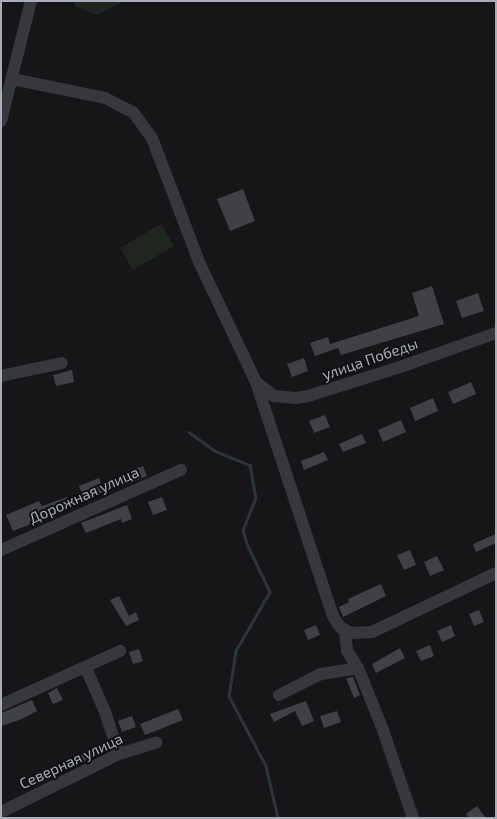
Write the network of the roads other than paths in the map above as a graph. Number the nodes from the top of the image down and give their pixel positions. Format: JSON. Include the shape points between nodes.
{"nodes":[{"id":1,"x":31,"y":1,"type":"edge"},
{"id":2,"x":12,"y":79,"type":"junction"},
{"id":3,"x":1,"y":120,"type":"edge"},
{"id":4,"x":496,"y":333,"type":"edge"},
{"id":5,"x":62,"y":363,"type":"dead end"},
{"id":6,"x":1,"y":376,"type":"edge"},
{"id":7,"x":256,"y":382,"type":"junction"},
{"id":8,"x":181,"y":470,"type":"dead end"},
{"id":9,"x":1,"y":550,"type":"edge"},
{"id":10,"x":496,"y":573,"type":"edge"},
{"id":11,"x":345,"y":630,"type":"junction"},
{"id":12,"x":120,"y":651,"type":"dead end"},
{"id":13,"x":86,"y":668,"type":"junction"},
{"id":14,"x":358,"y":668,"type":"junction"},
{"id":15,"x":279,"y":695,"type":"dead end"},
{"id":16,"x":1,"y":705,"type":"edge"},
{"id":17,"x":156,"y":743,"type":"dead end"},
{"id":18,"x":119,"y":754,"type":"junction"},
{"id":19,"x":1,"y":812,"type":"edge"},
{"id":20,"x":412,"y":818,"type":"edge"}],
"edges":[{"from":1,"to":2,"type":"street"},
{"from":2,"to":3,"type":"street"},
{"from":2,"to":7,"type":"street","via":[[105,98],[132,112],[152,138],[199,262]]},
{"from":4,"to":7,"type":"street","name":"улица Победы","via":[[308,396],[274,396]]},
{"from":5,"to":6,"type":"street"},
{"from":7,"to":11,"type":"street","via":[[333,616]]},
{"from":8,"to":9,"type":"street","name":"Дорожная улица"},
{"from":10,"to":11,"type":"street","via":[[378,630],[364,633]]},
{"from":11,"to":14,"type":"street","via":[[347,651]]},
{"from":12,"to":13,"type":"street"},
{"from":13,"to":16,"type":"street"},
{"from":13,"to":18,"type":"street"},
{"from":14,"to":15,"type":"street","via":[[320,674]]},
{"from":14,"to":20,"type":"street","via":[[383,730]]},
{"from":17,"to":18,"type":"street","name":"Северная улица"},
{"from":18,"to":19,"type":"street","name":"Северная улица"}]}
